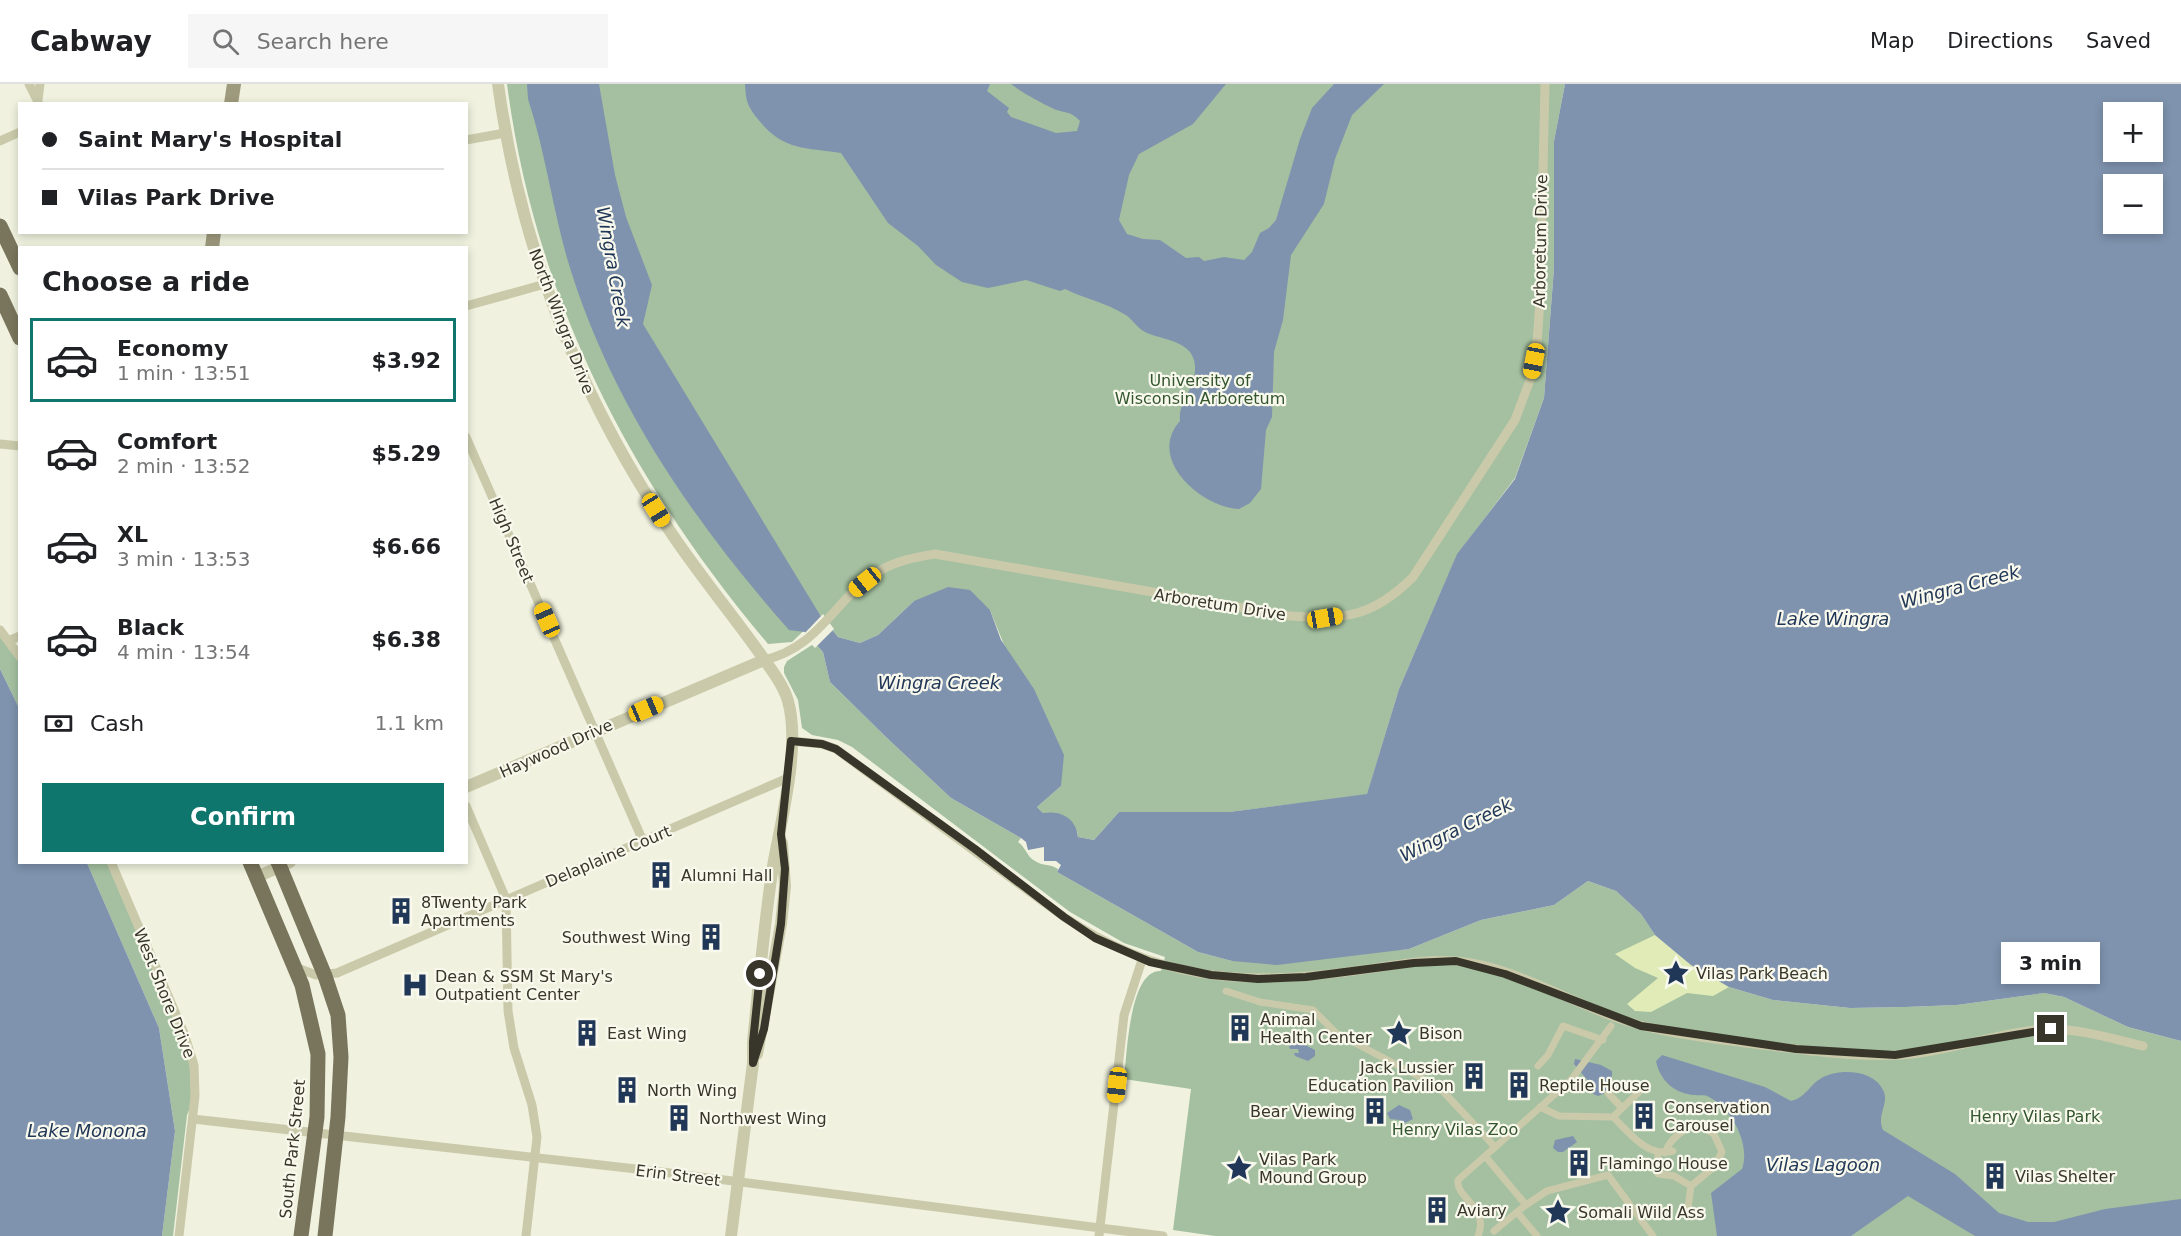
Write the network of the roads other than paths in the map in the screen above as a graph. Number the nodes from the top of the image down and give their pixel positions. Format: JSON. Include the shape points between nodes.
{"nodes":[{"id":1,"x":29,"y":84,"type":"edge"},
{"id":2,"x":40,"y":84,"type":"edge"},
{"id":3,"x":234,"y":84,"type":"edge"},
{"id":4,"x":498,"y":84,"type":"edge"},
{"id":5,"x":1545,"y":84,"type":"edge"},
{"id":6,"x":38,"y":102,"type":"edge"},
{"id":7,"x":231,"y":102,"type":"edge"},
{"id":8,"x":18,"y":133,"type":"edge"},
{"id":9,"x":505,"y":133,"type":"junction"},
{"id":10,"x":468,"y":140,"type":"edge"},
{"id":11,"x":0,"y":141,"type":"edge"},
{"id":12,"x":0,"y":226,"type":"edge"},
{"id":13,"x":4,"y":246,"type":"edge"},
{"id":14,"x":18,"y":265,"type":"edge"},
{"id":15,"x":545,"y":284,"type":"junction"},
{"id":16,"x":0,"y":295,"type":"edge"},
{"id":17,"x":468,"y":305,"type":"edge"},
{"id":18,"x":18,"y":334,"type":"edge"},
{"id":19,"x":468,"y":442,"type":"edge"},
{"id":20,"x":0,"y":444,"type":"edge"},
{"id":21,"x":18,"y":446,"type":"edge"},
{"id":22,"x":0,"y":630,"type":"edge"},
{"id":23,"x":18,"y":637,"type":"edge"},
{"id":24,"x":8,"y":641,"type":"junction"},
{"id":25,"x":18,"y":654,"type":"edge"},
{"id":26,"x":780,"y":656,"type":"joint"},
{"id":27,"x":764,"y":660,"type":"junction"},
{"id":28,"x":595,"y":731,"type":"junction"},
{"id":29,"x":791,"y":741,"type":"junction"},
{"id":30,"x":788,"y":778,"type":"junction"},
{"id":31,"x":468,"y":786,"type":"edge"},
{"id":32,"x":468,"y":811,"type":"edge"},
{"id":33,"x":643,"y":842,"type":"junction"},
{"id":34,"x":112,"y":864,"type":"edge"},
{"id":35,"x":251,"y":864,"type":"edge"},
{"id":36,"x":282,"y":864,"type":"edge"},
{"id":37,"x":257,"y":877,"type":"junction"},
{"id":38,"x":506,"y":899,"type":"junction"},
{"id":39,"x":1142,"y":960,"type":"junction"},
{"id":40,"x":296,"y":967,"type":"junction"},
{"id":41,"x":325,"y":976,"type":"junction"},
{"id":42,"x":1226,"y":991,"type":"dead end"},
{"id":43,"x":1611,"y":1026,"type":"dead end"},
{"id":44,"x":1601,"y":1043,"type":"junction"},
{"id":45,"x":2143,"y":1046,"type":"dead end"},
{"id":46,"x":1538,"y":1066,"type":"dead end"},
{"id":47,"x":1642,"y":1089,"type":"dead end"},
{"id":48,"x":1608,"y":1093,"type":"dead end"},
{"id":49,"x":1540,"y":1107,"type":"junction"},
{"id":50,"x":1622,"y":1108,"type":"junction"},
{"id":51,"x":1613,"y":1117,"type":"junction"},
{"id":52,"x":193,"y":1119,"type":"junction"},
{"id":53,"x":314,"y":1133,"type":"junction"},
{"id":54,"x":336,"y":1136,"type":"junction"},
{"id":55,"x":1495,"y":1147,"type":"junction"},
{"id":56,"x":1665,"y":1152,"type":"junction"},
{"id":57,"x":1485,"y":1156,"type":"junction"},
{"id":58,"x":535,"y":1159,"type":"junction"},
{"id":59,"x":738,"y":1182,"type":"junction"},
{"id":60,"x":1691,"y":1186,"type":"junction"},
{"id":61,"x":1526,"y":1205,"type":"junction"},
{"id":62,"x":1688,"y":1208,"type":"dead end"},
{"id":63,"x":1517,"y":1212,"type":"junction"},
{"id":64,"x":1099,"y":1232,"type":"edge"},
{"id":65,"x":1480,"y":1232,"type":"edge"},
{"id":66,"x":1496,"y":1233,"type":"edge"},
{"id":67,"x":179,"y":1236,"type":"edge"},
{"id":68,"x":301,"y":1236,"type":"edge"},
{"id":69,"x":325,"y":1236,"type":"edge"},
{"id":70,"x":526,"y":1236,"type":"edge"},
{"id":71,"x":731,"y":1236,"type":"edge"},
{"id":72,"x":1163,"y":1236,"type":"edge"},
{"id":73,"x":1537,"y":1236,"type":"edge"},
{"id":74,"x":1653,"y":1236,"type":"edge"}],
"edges":[{"from":1,"to":6,"type":"street"},
{"from":2,"to":6,"type":"street"},
{"from":3,"to":7,"type":"main road"},
{"from":4,"to":9,"type":"street","name":"North Wingra Drive"},
{"from":5,"to":26,"type":"street","name":"Arboretum Drive","via":[[1540,300],[1530,380],[1515,420],[1503,439],[1413,577],[1391,599],[1362,612],[1325,618],[1290,616],[935,554],[901,560],[875,574],[807,641]]},
{"from":8,"to":11,"type":"street"},
{"from":9,"to":10,"type":"street"},
{"from":9,"to":15,"type":"street","name":"North Wingra Drive","via":[[520,202]]},
{"from":12,"to":13,"type":"main road"},
{"from":13,"to":14,"type":"main road"},
{"from":15,"to":17,"type":"street"},
{"from":15,"to":27,"type":"street","name":"North Wingra Drive","via":[[574,362],[612,438],[665,525]]},
{"from":16,"to":18,"type":"main road"},
{"from":19,"to":28,"type":"street","name":"High Street"},
{"from":20,"to":21,"type":"street"},
{"from":22,"to":24,"type":"street"},
{"from":23,"to":24,"type":"street"},
{"from":24,"to":25,"type":"street"},
{"from":26,"to":27,"type":"street","name":"Haywood Drive"},
{"from":27,"to":28,"type":"street","name":"Haywood Drive"},
{"from":27,"to":29,"type":"street","name":"North Wingra Drive","via":[[788,701]]},
{"from":28,"to":31,"type":"street","name":"Haywood Drive"},
{"from":28,"to":33,"type":"street","name":"High Street"},
{"from":29,"to":30,"type":"street","name":"North Wingra Drive"},
{"from":29,"to":39,"type":"street","via":[[836,749],[1064,917],[1095,938]]},
{"from":30,"to":33,"type":"street","name":"Delaplaine Court"},
{"from":30,"to":59,"type":"street","name":"North Wingra Drive","via":[[781,834],[785,869],[781,924],[764,1029],[753,1063]]},
{"from":32,"to":38,"type":"street"},
{"from":33,"to":38,"type":"street","name":"Delaplaine Court"},
{"from":34,"to":52,"type":"street","name":"West Shore Drive","via":[[188,1043],[196,1082]]},
{"from":35,"to":37,"type":"main road","name":"South Park Street"},
{"from":36,"to":37,"type":"street"},
{"from":36,"to":41,"type":"main road"},
{"from":37,"to":40,"type":"main road","name":"South Park Street"},
{"from":38,"to":41,"type":"street","name":"Delaplaine Court"},
{"from":38,"to":58,"type":"street","via":[[507,1002],[514,1048],[532,1105],[537,1137]]},
{"from":39,"to":45,"type":"street","via":[[1211,975],[1258,979],[1456,961],[1505,974],[1641,1026],[1796,1049],[1895,1055],[2051,1029]]},
{"from":39,"to":64,"type":"street","via":[[1124,1015]]},
{"from":40,"to":41,"type":"street"},
{"from":40,"to":53,"type":"main road","name":"South Park Street","via":[[318,1054]]},
{"from":41,"to":54,"type":"main road","via":[[338,1015],[341,1057]]},
{"from":42,"to":55,"type":"street","via":[[1260,1002],[1313,1010],[1336,1034],[1438,1088]]},
{"from":43,"to":44,"type":"street"},
{"from":44,"to":46,"type":"street","via":[[1563,1026]]},
{"from":44,"to":49,"type":"street","via":[[1570,1080]]},
{"from":47,"to":50,"type":"street"},
{"from":48,"to":50,"type":"street"},
{"from":49,"to":51,"type":"street","via":[[1559,1116]]},
{"from":49,"to":55,"type":"street"},
{"from":50,"to":51,"type":"street"},
{"from":51,"to":56,"type":"street","via":[[1646,1147]]},
{"from":52,"to":53,"type":"street","name":"Erin Street"},
{"from":52,"to":67,"type":"street","name":"West Shore Drive"},
{"from":53,"to":54,"type":"street","name":"Erin Street"},
{"from":53,"to":68,"type":"main road","name":"South Park Street"},
{"from":54,"to":58,"type":"street","name":"Erin Street"},
{"from":54,"to":69,"type":"main road"},
{"from":55,"to":57,"type":"street"},
{"from":56,"to":60,"type":"street","via":[[1658,1174],[1674,1176]]},
{"from":56,"to":60,"type":"street","via":[[1686,1128],[1700,1125],[1714,1134],[1722,1156],[1705,1177]]},
{"from":57,"to":61,"type":"street"},
{"from":57,"to":65,"type":"street","via":[[1457,1183],[1480,1215]]},
{"from":58,"to":59,"type":"street","name":"Erin Street"},
{"from":58,"to":70,"type":"street"},
{"from":59,"to":64,"type":"street","name":"Erin Street"},
{"from":59,"to":71,"type":"street","name":"North Wingra Drive"},
{"from":60,"to":62,"type":"street"},
{"from":61,"to":63,"type":"street"},
{"from":61,"to":74,"type":"street","via":[[1547,1191],[1608,1175]]},
{"from":63,"to":66,"type":"street"},
{"from":63,"to":73,"type":"street"},
{"from":64,"to":72,"type":"street","name":"Erin Street"},
{"from":65,"to":66,"type":"street"}]}
